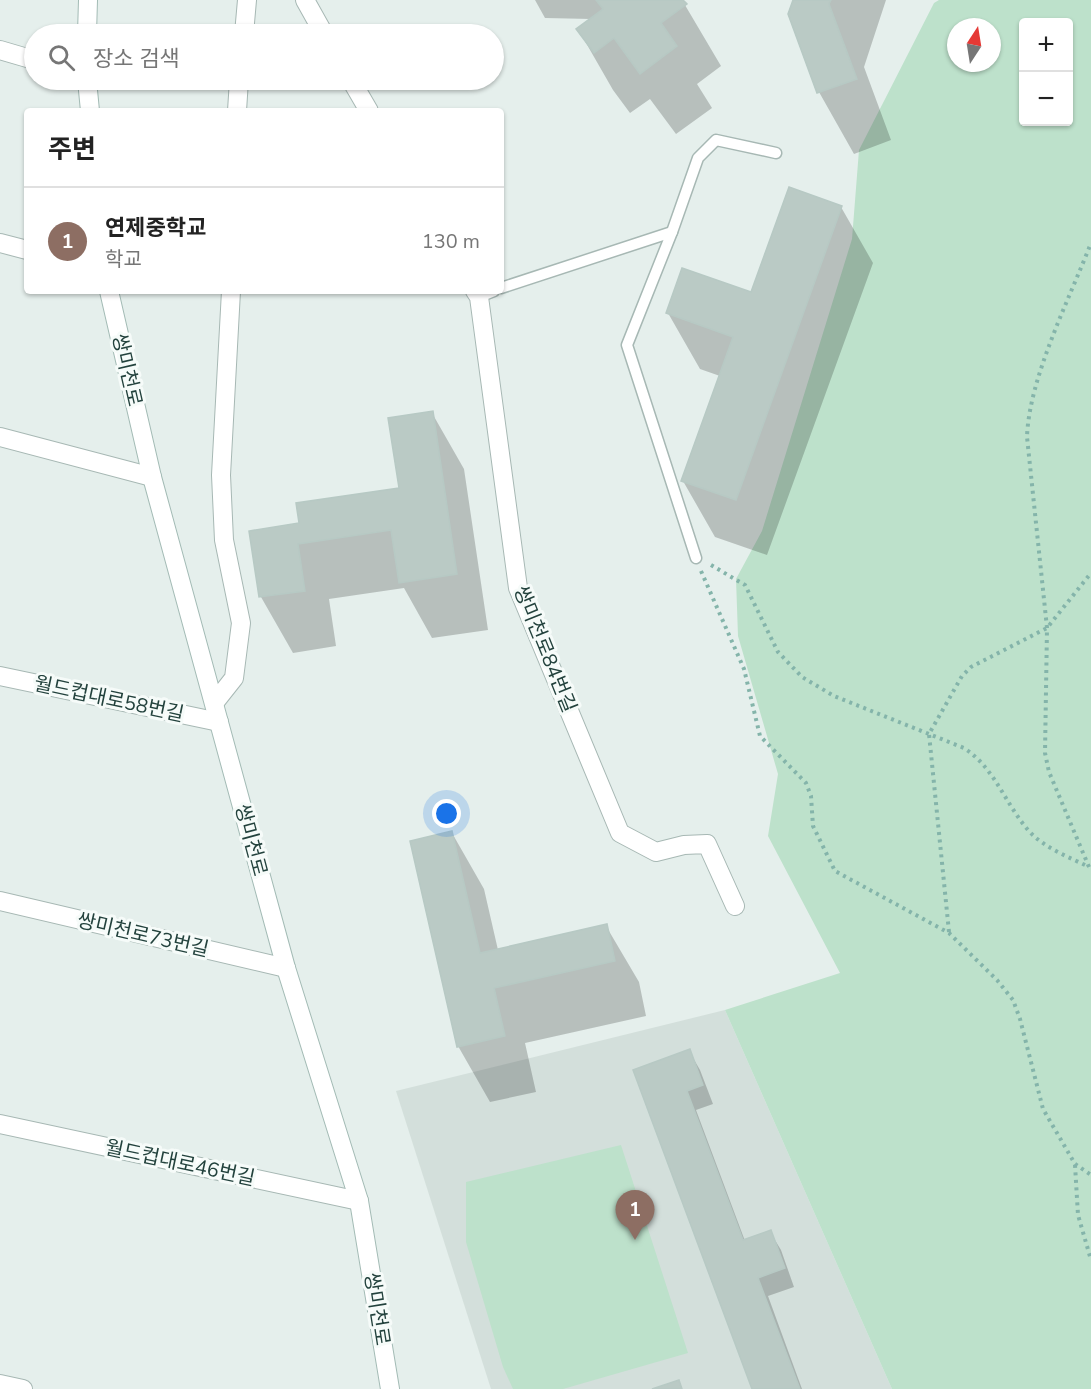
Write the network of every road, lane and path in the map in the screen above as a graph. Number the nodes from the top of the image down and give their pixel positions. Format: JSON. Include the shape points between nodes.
{"nodes":[{"id":1,"x":88,"y":0,"type":"edge"},
{"id":2,"x":247,"y":0,"type":"edge"},
{"id":3,"x":305,"y":0,"type":"edge"},
{"id":4,"x":87,"y":24,"type":"edge"},
{"id":5,"x":245,"y":24,"type":"edge"},
{"id":6,"x":318,"y":24,"type":"edge"},
{"id":7,"x":0,"y":50,"type":"edge"},
{"id":8,"x":24,"y":57,"type":"edge"},
{"id":9,"x":88,"y":90,"type":"edge"},
{"id":10,"x":238,"y":90,"type":"edge"},
{"id":11,"x":357,"y":90,"type":"edge"},
{"id":12,"x":90,"y":108,"type":"edge"},
{"id":13,"x":237,"y":108,"type":"edge"},
{"id":14,"x":367,"y":108,"type":"edge"},
{"id":15,"x":776,"y":153,"type":"dead end"},
{"id":16,"x":672,"y":232,"type":"junction"},
{"id":17,"x":0,"y":243,"type":"edge"},
{"id":18,"x":1091,"y":243,"type":"edge"},
{"id":19,"x":24,"y":249,"type":"edge"},
{"id":20,"x":504,"y":287,"type":"edge"},
{"id":21,"x":110,"y":294,"type":"edge"},
{"id":22,"x":231,"y":294,"type":"edge"},
{"id":23,"x":483,"y":294,"type":"edge"},
{"id":24,"x":0,"y":437,"type":"edge"},
{"id":25,"x":152,"y":477,"type":"junction"},
{"id":26,"x":696,"y":558,"type":"junction"},
{"id":27,"x":1091,"y":573,"type":"edge"},
{"id":28,"x":1047,"y":628,"type":"junction"},
{"id":29,"x":0,"y":676,"type":"edge"},
{"id":30,"x":215,"y":702,"type":"junction"},
{"id":31,"x":219,"y":722,"type":"junction"},
{"id":32,"x":929,"y":734,"type":"junction"},
{"id":33,"x":1090,"y":867,"type":"edge"},
{"id":34,"x":0,"y":901,"type":"edge"},
{"id":35,"x":735,"y":906,"type":"dead end"},
{"id":36,"x":950,"y":933,"type":"junction"},
{"id":37,"x":286,"y":968,"type":"junction"},
{"id":38,"x":0,"y":1124,"type":"edge"},
{"id":39,"x":1075,"y":1164,"type":"junction"},
{"id":40,"x":1091,"y":1175,"type":"edge"},
{"id":41,"x":359,"y":1201,"type":"junction"},
{"id":42,"x":1091,"y":1260,"type":"edge"},
{"id":43,"x":0,"y":1384,"type":"edge"},
{"id":44,"x":23,"y":1389,"type":"edge"},
{"id":45,"x":390,"y":1389,"type":"edge"}],
"edges":[{"from":1,"to":4,"type":"street"},
{"from":2,"to":5,"type":"street"},
{"from":3,"to":6,"type":"street"},
{"from":7,"to":8,"type":"street"},
{"from":9,"to":12,"type":"street"},
{"from":10,"to":13,"type":"street"},
{"from":11,"to":14,"type":"street"},
{"from":15,"to":16,"type":"lane","via":[[716,140],[698,158]]},
{"from":16,"to":20,"type":"lane"},
{"from":16,"to":26,"type":"lane","via":[[627,345]]},
{"from":17,"to":19,"type":"street"},
{"from":18,"to":28,"type":"path","via":[[1028,411],[1027,437]]},
{"from":21,"to":25,"type":"street","name":"쌍미천로"},
{"from":22,"to":30,"type":"street","via":[[221,475],[224,540],[241,623],[234,678]]},
{"from":23,"to":35,"type":"street","name":"쌍미천로84번길","via":[[518,588],[620,833],[656,852],[707,844]]},
{"from":24,"to":25,"type":"street"},
{"from":25,"to":30,"type":"street","name":"쌍미천로"},
{"from":26,"to":32,"type":"path","via":[[745,585],[778,652],[802,677],[834,696]]},
{"from":26,"to":36,"type":"path","via":[[744,669],[760,736],[806,783],[813,826],[835,871]]},
{"from":27,"to":28,"type":"path"},
{"from":28,"to":32,"type":"path","via":[[971,667]]},
{"from":28,"to":33,"type":"path","via":[[1045,753],[1049,772]]},
{"from":29,"to":31,"type":"street","name":"월드컵대로58번길"},
{"from":30,"to":31,"type":"street","name":"쌍미천로"},
{"from":31,"to":37,"type":"street","name":"쌍미천로"},
{"from":32,"to":33,"type":"path","via":[[978,757],[1030,832]]},
{"from":32,"to":36,"type":"path"},
{"from":34,"to":37,"type":"street","name":"쌍미천로73번길"},
{"from":36,"to":39,"type":"path","via":[[1013,1000],[1043,1109]]},
{"from":37,"to":41,"type":"street","name":"쌍미천로"},
{"from":38,"to":41,"type":"street","name":"월드컵대로46번길"},
{"from":39,"to":40,"type":"path"},
{"from":39,"to":42,"type":"path","via":[[1078,1215]]},
{"from":41,"to":45,"type":"street","name":"쌍미천로"},
{"from":43,"to":44,"type":"street"}]}
